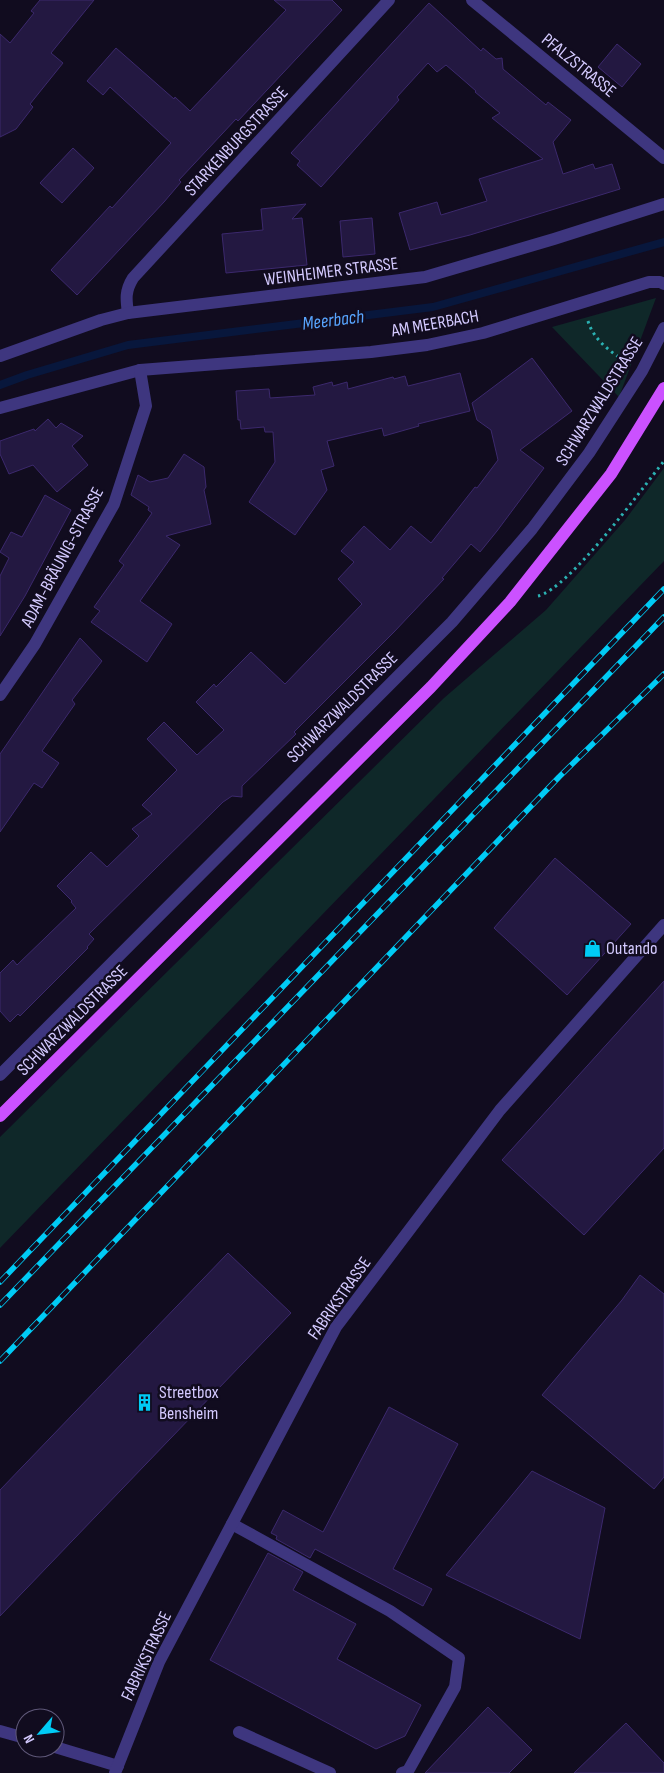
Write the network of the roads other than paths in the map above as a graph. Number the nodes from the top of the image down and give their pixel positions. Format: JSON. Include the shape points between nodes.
{"nodes":[{"id":1,"x":389,"y":0,"type":"edge"},
{"id":2,"x":472,"y":0,"type":"edge"},
{"id":3,"x":664,"y":158,"type":"edge"},
{"id":4,"x":664,"y":204,"type":"edge"},
{"id":5,"x":664,"y":284,"type":"edge"},
{"id":6,"x":128,"y":313,"type":"junction"},
{"id":7,"x":664,"y":328,"type":"edge"},
{"id":8,"x":0,"y":356,"type":"edge"},
{"id":9,"x":140,"y":370,"type":"junction"},
{"id":10,"x":664,"y":388,"type":"edge"},
{"id":11,"x":0,"y":408,"type":"edge"},
{"id":12,"x":0,"y":695,"type":"edge"},
{"id":13,"x":664,"y":925,"type":"edge"},
{"id":14,"x":0,"y":1075,"type":"edge"},
{"id":15,"x":0,"y":1116,"type":"edge"},
{"id":16,"x":232,"y":1524,"type":"junction"},
{"id":17,"x":0,"y":1731,"type":"edge"},
{"id":18,"x":239,"y":1732,"type":"dead end"},
{"id":19,"x":15,"y":1735,"type":"edge"},
{"id":20,"x":65,"y":1751,"type":"edge"},
{"id":21,"x":116,"y":1769,"type":"edge"},
{"id":22,"x":330,"y":1773,"type":"edge"},
{"id":23,"x":402,"y":1773,"type":"edge"}],
"edges":[{"from":1,"to":6,"type":"street","name":"STARKENBURGSTRASSE","via":[[133,278],[127,288]]},
{"from":2,"to":3,"type":"street","name":"PFALZSTRASSE"},
{"from":4,"to":6,"type":"street","name":"WEINHEIMER STRASSE","via":[[425,277]]},
{"from":5,"to":9,"type":"street","name":"AM MEERBACH","via":[[649,282],[483,333],[427,345]]},
{"from":6,"to":8,"type":"street","name":"WEINHEIMER STRASSE"},
{"from":7,"to":14,"type":"street","name":"SCHWARZWALDSTRASSE","via":[[642,371],[578,468],[532,529],[452,622]]},
{"from":9,"to":11,"type":"street","name":"AM MEERBACH"},
{"from":9,"to":12,"type":"street","name":"ADAM-BRÄUNIG-STRASSE","via":[[146,406],[114,504],[35,644]]},
{"from":10,"to":15,"type":"main road","name":"SCHWARZWALDSTRASSE","via":[[610,474],[510,602],[431,686]]},
{"from":13,"to":16,"type":"street","name":"FABRIKSTRASSE","via":[[500,1110],[336,1327]]},
{"from":16,"to":21,"type":"street","name":"FABRIKSTRASSE","via":[[159,1662]]},
{"from":16,"to":23,"type":"street","via":[[390,1611],[459,1658],[455,1687],[408,1771]]},
{"from":17,"to":19,"type":"street"},
{"from":18,"to":22,"type":"street"},
{"from":20,"to":21,"type":"street"}]}
